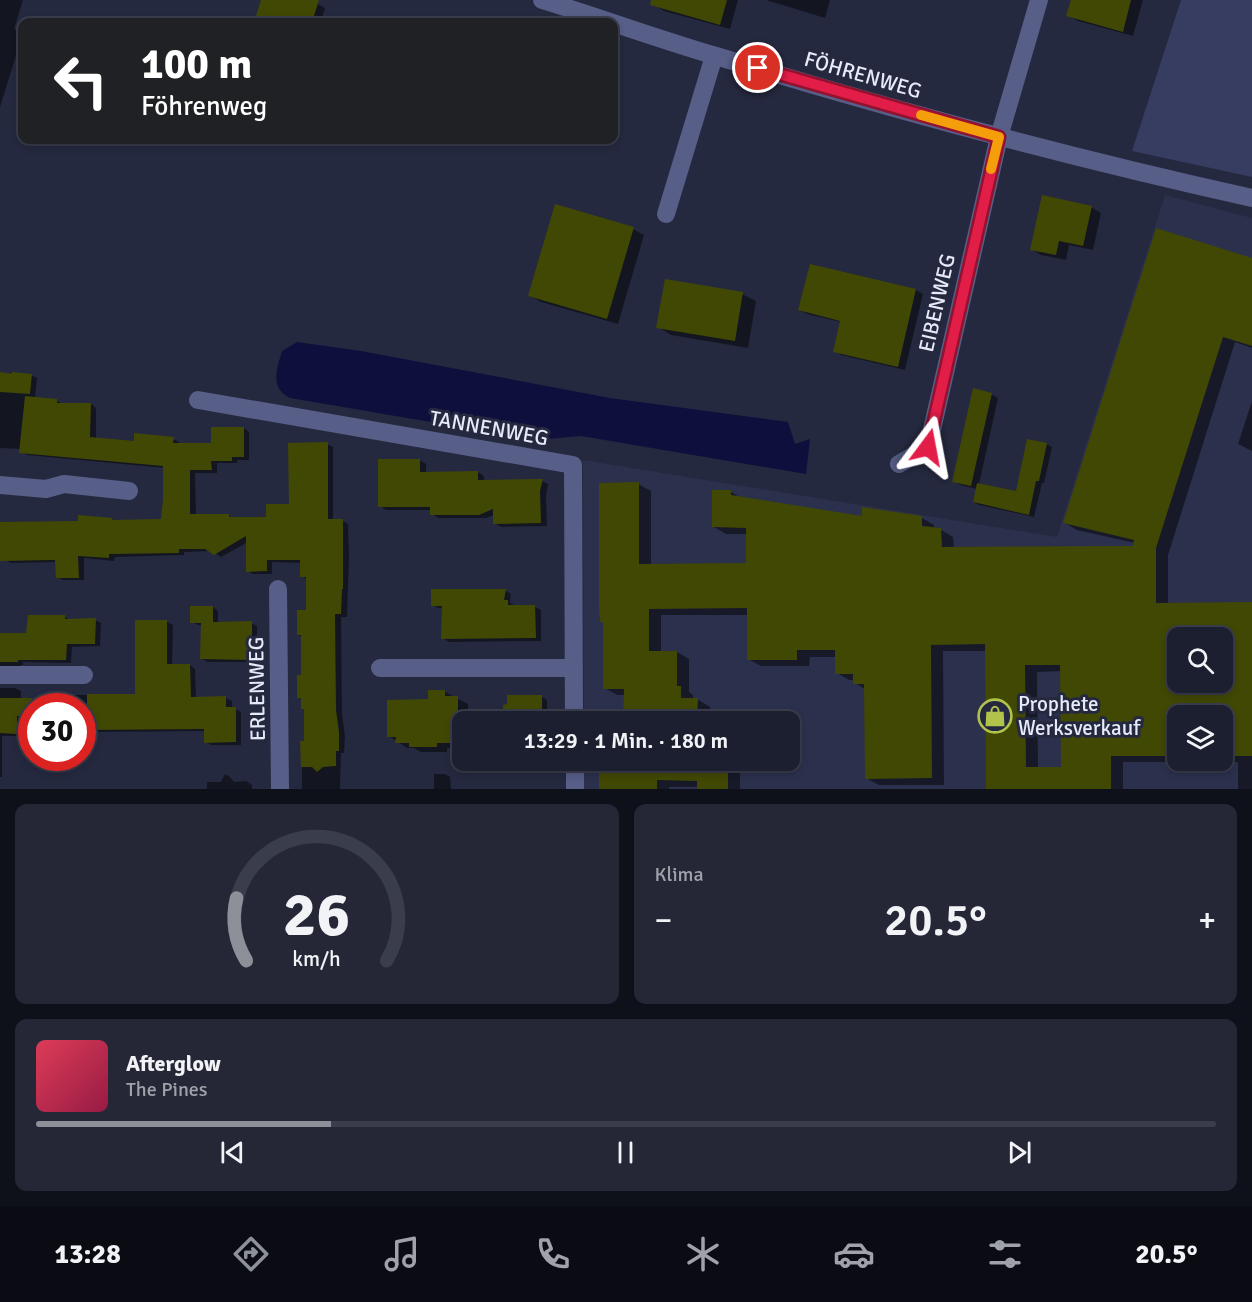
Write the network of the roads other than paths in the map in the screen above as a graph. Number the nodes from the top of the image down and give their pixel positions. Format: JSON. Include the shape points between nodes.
{"nodes":[{"id":1,"x":542,"y":0,"type":"edge"},
{"id":2,"x":1039,"y":0,"type":"edge"},
{"id":3,"x":592,"y":7,"type":"edge"},
{"id":4,"x":714,"y":56,"type":"junction"},
{"id":5,"x":999,"y":137,"type":"junction"},
{"id":6,"x":1252,"y":198,"type":"edge"},
{"id":7,"x":666,"y":214,"type":"dead end"},
{"id":8,"x":198,"y":400,"type":"dead end"},
{"id":9,"x":899,"y":464,"type":"dead end"},
{"id":10,"x":0,"y":485,"type":"edge"},
{"id":11,"x":129,"y":491,"type":"dead end"},
{"id":12,"x":278,"y":589,"type":"dead end"},
{"id":13,"x":380,"y":668,"type":"dead end"},
{"id":14,"x":574,"y":668,"type":"junction"},
{"id":15,"x":0,"y":675,"type":"edge"},
{"id":16,"x":84,"y":675,"type":"dead end"},
{"id":17,"x":574,"y":711,"type":"edge"},
{"id":18,"x":575,"y":771,"type":"edge"},
{"id":19,"x":280,"y":789,"type":"edge"},
{"id":20,"x":575,"y":789,"type":"edge"}],
"edges":[{"from":1,"to":3,"type":"street","name":"FÖHRENWEG"},
{"from":2,"to":5,"type":"street"},
{"from":3,"to":4,"type":"street","name":"FÖHRENWEG"},
{"from":4,"to":5,"type":"street","name":"FÖHRENWEG"},
{"from":4,"to":7,"type":"street"},
{"from":5,"to":6,"type":"street","name":"FÖHRENWEG"},
{"from":5,"to":9,"type":"street","name":"EIBENWEG","via":[[928,447]]},
{"from":8,"to":14,"type":"street","name":"TANNENWEG","via":[[573,465]]},
{"from":10,"to":11,"type":"street","via":[[46,489],[64,484]]},
{"from":12,"to":19,"type":"street","name":"ERLENWEG"},
{"from":13,"to":14,"type":"street"},
{"from":14,"to":17,"type":"street","name":"TANNENWEG"},
{"from":15,"to":16,"type":"street"},
{"from":18,"to":20,"type":"street"}]}
